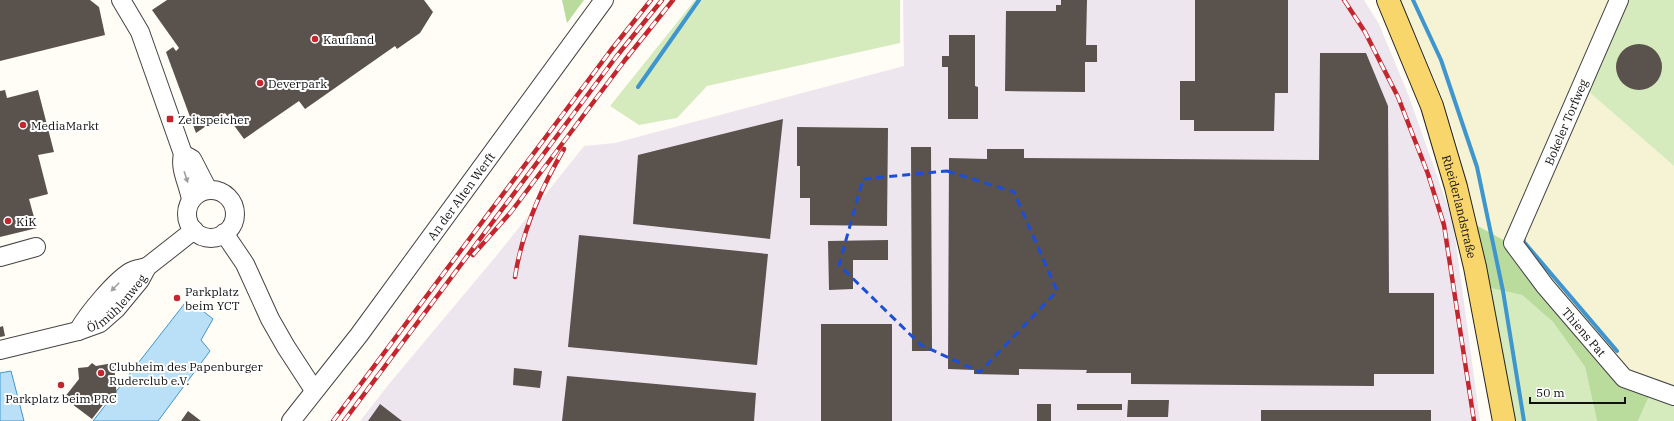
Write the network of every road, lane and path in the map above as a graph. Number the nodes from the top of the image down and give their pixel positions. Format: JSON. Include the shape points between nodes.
{"nodes":[{"id":1,"x":604,"y":0,"type":"edge"},
{"id":2,"x":1388,"y":0,"type":"edge"},
{"id":3,"x":1619,"y":0,"type":"edge"},
{"id":4,"x":125,"y":5,"type":"edge"},
{"id":5,"x":183,"y":154,"type":"junction"},
{"id":6,"x":208,"y":190,"type":"junction"},
{"id":7,"x":191,"y":200,"type":"junction"},
{"id":8,"x":194,"y":230,"type":"junction"},
{"id":9,"x":224,"y":233,"type":"junction"},
{"id":10,"x":1513,"y":244,"type":"joint"},
{"id":11,"x":36,"y":247,"type":"dead end"},
{"id":12,"x":0,"y":257,"type":"edge"},
{"id":13,"x":0,"y":350,"type":"edge"},
{"id":14,"x":314,"y":390,"type":"junction"},
{"id":15,"x":1674,"y":396,"type":"edge"},
{"id":16,"x":291,"y":421,"type":"edge"},
{"id":17,"x":1504,"y":421,"type":"edge"}],
"edges":[{"from":1,"to":14,"type":"street","name":"An der Alten Werft","via":[[358,335]]},
{"from":2,"to":17,"type":"main road","name":"Rheiderlandstraße","via":[[1432,106],[1456,187],[1476,267]]},
{"from":3,"to":10,"type":"street","name":"Bokeler Torfweg"},
{"from":4,"to":5,"type":"street","via":[[140,32]]},
{"from":5,"to":6,"type":"street","via":[[192,159]]},
{"from":5,"to":7,"type":"street","one_way":true,"via":[[181,162]]},
{"from":6,"to":7,"type":"street"},
{"from":6,"to":9,"type":"street","via":[[220,192],[233,204],[233,223]]},
{"from":7,"to":8,"type":"street","via":[[187,215]]},
{"from":8,"to":9,"type":"street","via":[[212,238]]},
{"from":8,"to":13,"type":"street","name":"Ölmühlenweg","via":[[147,266],[140,280],[116,309],[100,323]]},
{"from":9,"to":14,"type":"street","via":[[245,264],[282,342]]},
{"from":10,"to":15,"type":"street","name":"Thiens Pat","via":[[1545,286],[1624,378]]},
{"from":11,"to":12,"type":"street"},
{"from":14,"to":16,"type":"street","name":"An der Alten Werft"}]}
